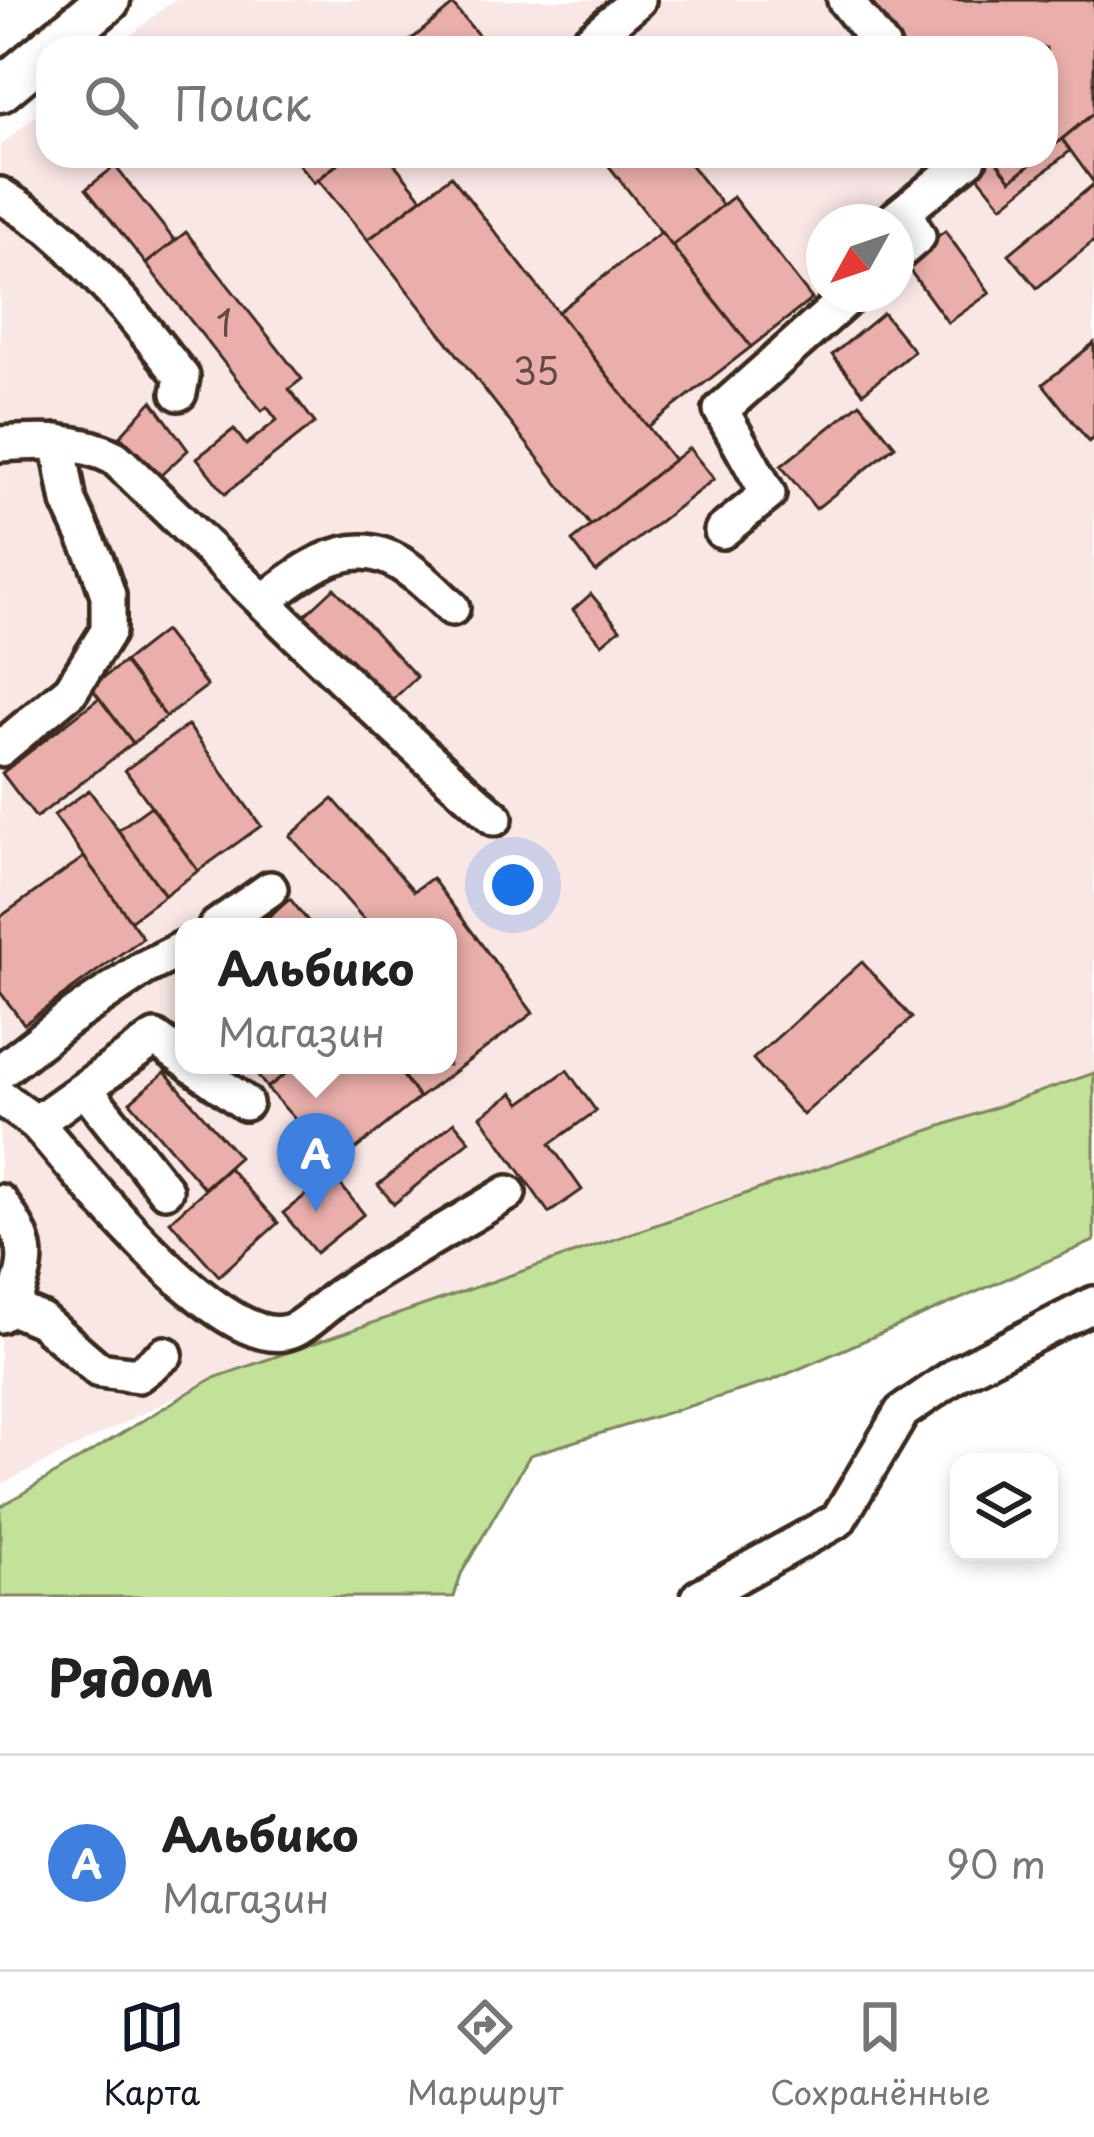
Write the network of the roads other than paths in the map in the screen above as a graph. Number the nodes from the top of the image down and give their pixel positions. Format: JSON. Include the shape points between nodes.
{"nodes":[{"id":1,"x":108,"y":0,"type":"edge"},
{"id":2,"x":638,"y":0,"type":"edge"},
{"id":3,"x":845,"y":0,"type":"edge"},
{"id":4,"x":67,"y":36,"type":"edge"},
{"id":5,"x":595,"y":36,"type":"edge"},
{"id":6,"x":874,"y":36,"type":"edge"},
{"id":7,"x":36,"y":61,"type":"edge"},
{"id":8,"x":0,"y":90,"type":"edge"},
{"id":9,"x":958,"y":168,"type":"edge"},
{"id":10,"x":0,"y":194,"type":"edge"},
{"id":11,"x":913,"y":204,"type":"edge"},
{"id":12,"x":832,"y":312,"type":"edge"},
{"id":13,"x":179,"y":393,"type":"dead end"},
{"id":14,"x":58,"y":442,"type":"junction"},
{"id":15,"x":0,"y":444,"type":"edge"},
{"id":16,"x":722,"y":531,"type":"dead end"},
{"id":17,"x":264,"y":601,"type":"junction"},
{"id":18,"x":452,"y":608,"type":"dead end"},
{"id":19,"x":0,"y":749,"type":"edge"},
{"id":20,"x":495,"y":818,"type":"dead end"},
{"id":21,"x":270,"y":889,"type":"dead end"},
{"id":22,"x":230,"y":918,"type":"edge"},
{"id":23,"x":175,"y":952,"type":"edge"},
{"id":24,"x":175,"y":1053,"type":"edge"},
{"id":25,"x":0,"y":1072,"type":"edge"},
{"id":26,"x":205,"y":1074,"type":"edge"},
{"id":27,"x":85,"y":1089,"type":"junction"},
{"id":28,"x":0,"y":1097,"type":"edge"},
{"id":29,"x":245,"y":1103,"type":"dead end"},
{"id":30,"x":36,"y":1123,"type":"junction"},
{"id":31,"x":165,"y":1190,"type":"dead end"},
{"id":32,"x":508,"y":1193,"type":"dead end"},
{"id":33,"x":0,"y":1202,"type":"edge"},
{"id":34,"x":1094,"y":1304,"type":"edge"},
{"id":35,"x":6,"y":1312,"type":"edge"},
{"id":36,"x":166,"y":1354,"type":"dead end"},
{"id":37,"x":699,"y":1597,"type":"edge"}],
"edges":[{"from":1,"to":4,"type":"main road"},
{"from":2,"to":5,"type":"lane"},
{"from":3,"to":6,"type":"lane"},
{"from":7,"to":8,"type":"main road"},
{"from":9,"to":11,"type":"lane"},
{"from":10,"to":13,"type":"lane","via":[[93,269],[182,377]]},
{"from":12,"to":16,"type":"lane","via":[[721,410],[768,494]]},
{"from":14,"to":15,"type":"lane"},
{"from":14,"to":17,"type":"lane","via":[[115,458]]},
{"from":14,"to":19,"type":"lane","via":[[69,502],[108,596],[109,631],[71,691]]},
{"from":17,"to":18,"type":"lane","via":[[305,570],[364,552],[387,556]]},
{"from":17,"to":20,"type":"lane"},
{"from":21,"to":22,"type":"lane"},
{"from":23,"to":25,"type":"lane"},
{"from":24,"to":27,"type":"lane","via":[[155,1039]]},
{"from":26,"to":29,"type":"lane"},
{"from":27,"to":30,"type":"lane"},
{"from":27,"to":31,"type":"lane"},
{"from":28,"to":30,"type":"lane"},
{"from":30,"to":32,"type":"lane","via":[[168,1269],[253,1331],[290,1332]]},
{"from":33,"to":35,"type":"lane","via":[[28,1260]]},
{"from":34,"to":37,"type":"lane","via":[[959,1373],[902,1412],[838,1520]]},
{"from":35,"to":36,"type":"lane","via":[[41,1320],[99,1370],[137,1375]]}]}
